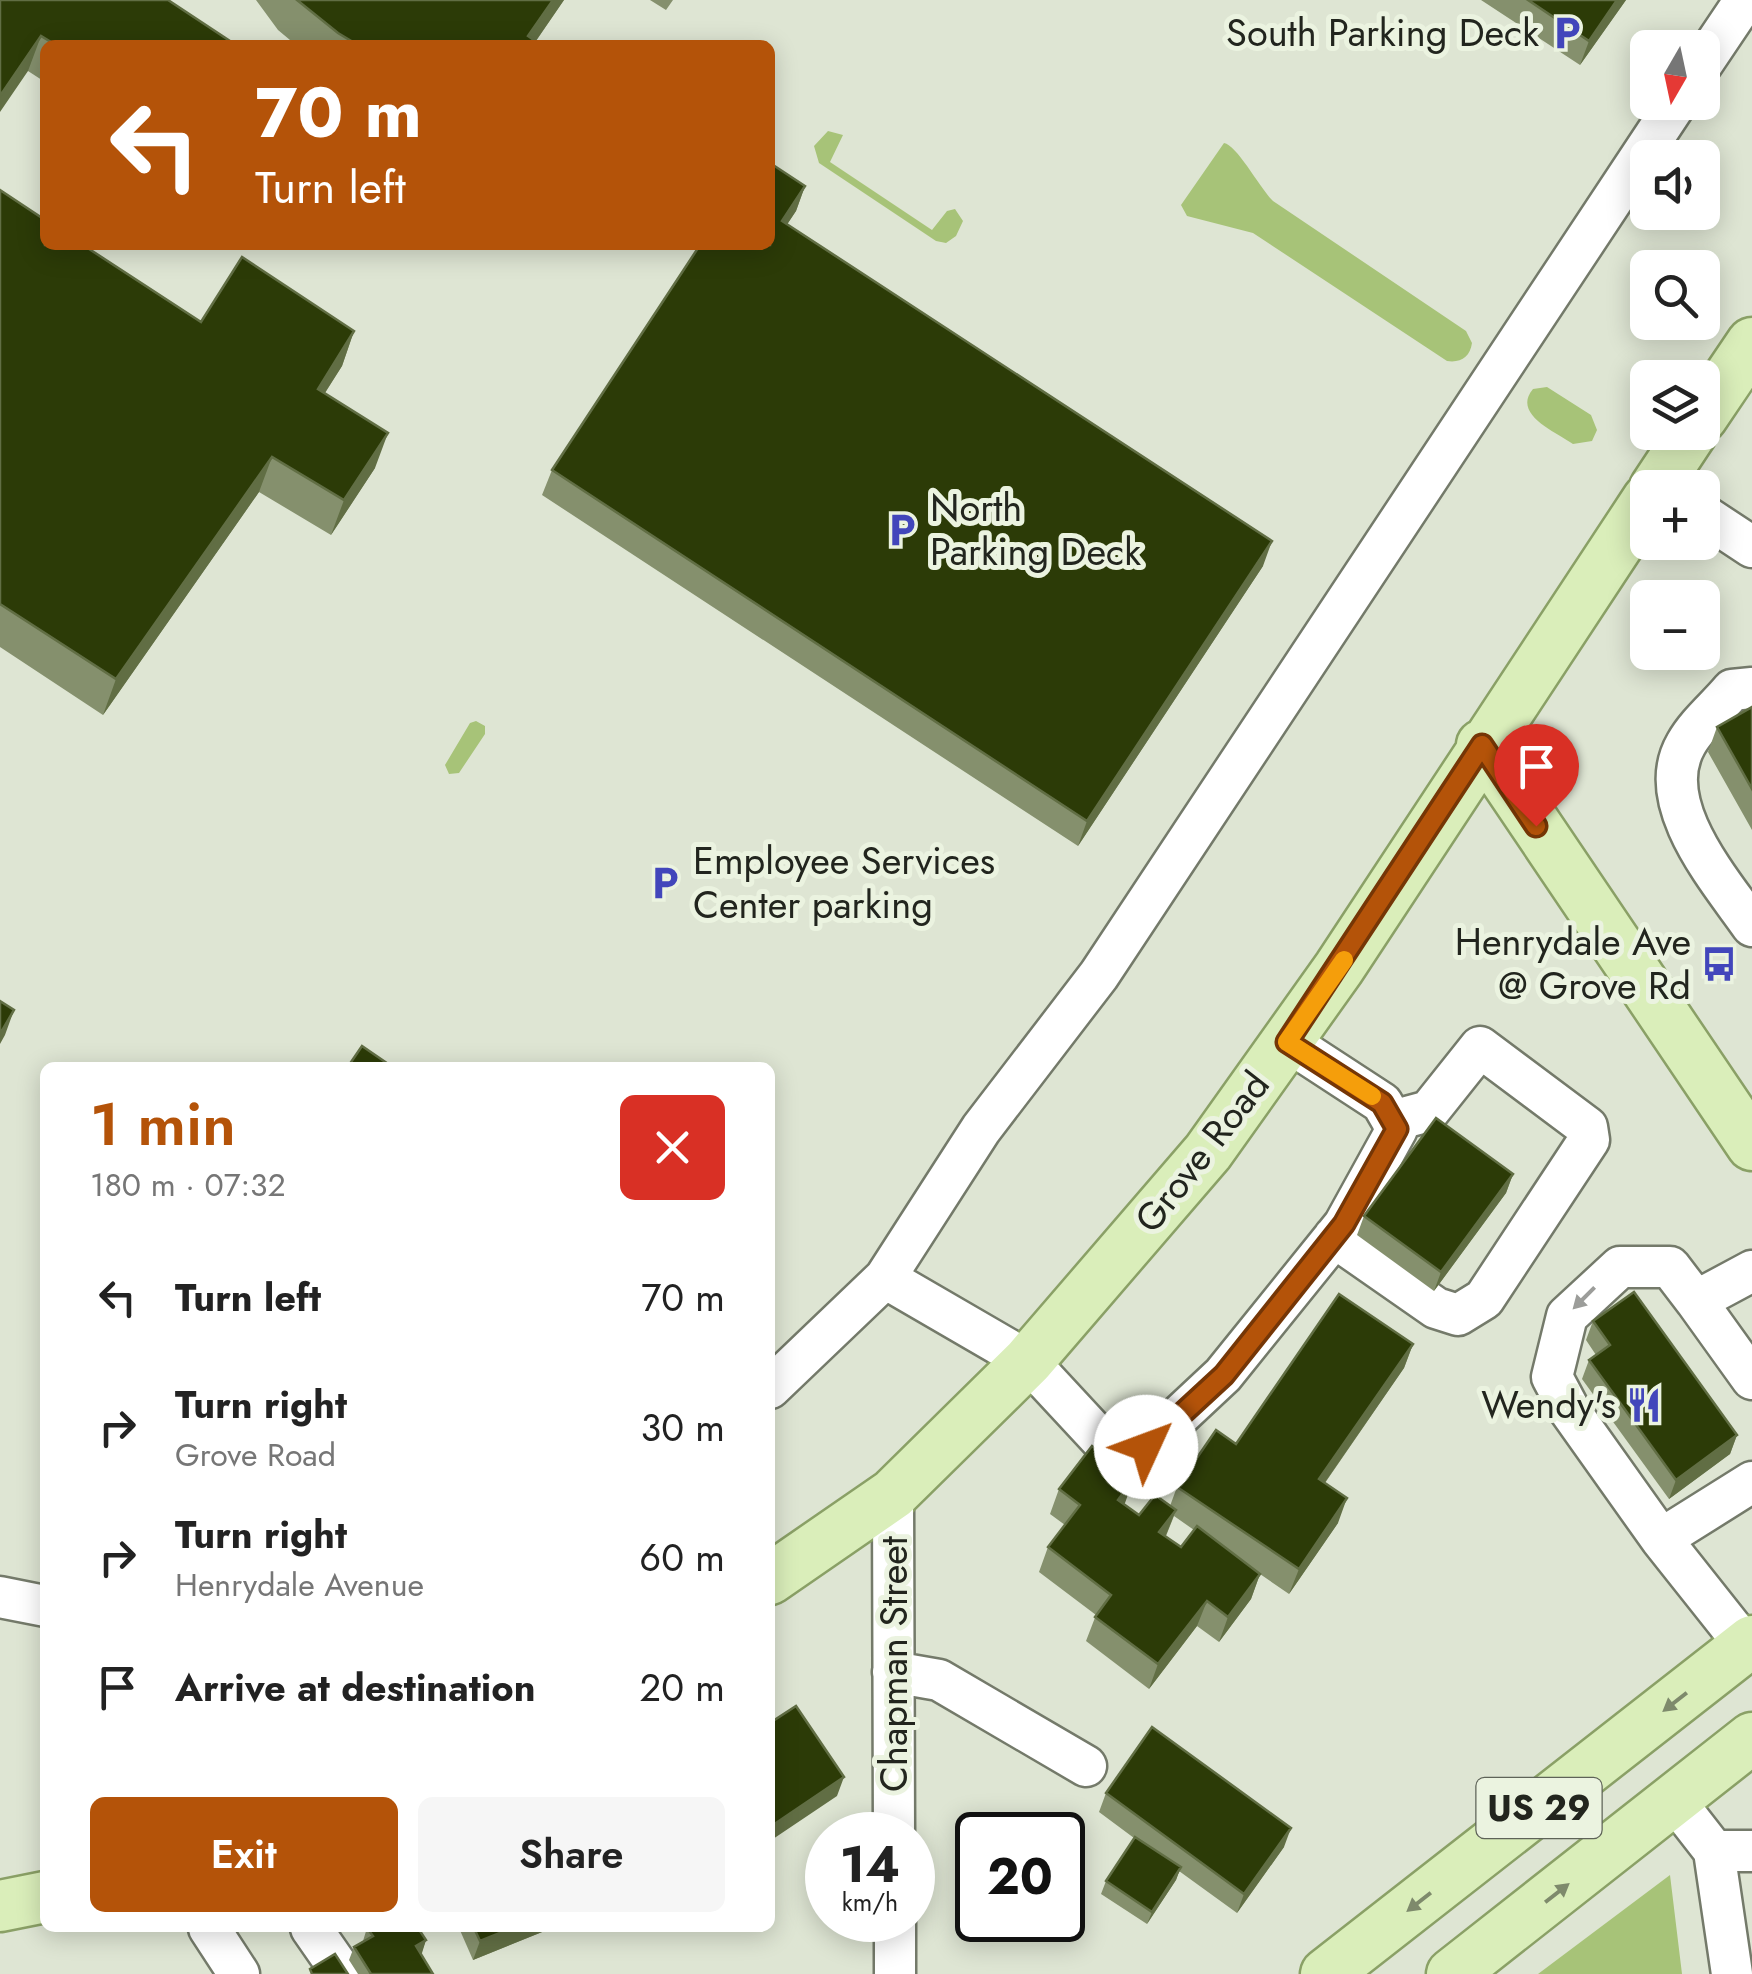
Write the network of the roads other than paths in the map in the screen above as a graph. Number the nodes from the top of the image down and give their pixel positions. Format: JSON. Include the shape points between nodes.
{"nodes":[{"id":1,"x":1745,"y":0,"type":"edge"},
{"id":2,"x":1720,"y":37,"type":"edge"},
{"id":3,"x":1665,"y":120,"type":"edge"},
{"id":4,"x":1752,"y":343,"type":"edge"},
{"id":5,"x":1720,"y":390,"type":"edge"},
{"id":6,"x":1720,"y":526,"type":"edge"},
{"id":7,"x":1630,"y":527,"type":"edge"},
{"id":8,"x":1752,"y":547,"type":"edge"},
{"id":9,"x":1752,"y":688,"type":"edge"},
{"id":10,"x":1482,"y":745,"type":"junction"},
{"id":11,"x":1752,"y":926,"type":"edge"},
{"id":12,"x":1287,"y":1042,"type":"junction"},
{"id":13,"x":1392,"y":1121,"type":"junction"},
{"id":14,"x":1752,"y":1145,"type":"edge"},
{"id":15,"x":1334,"y":1237,"type":"junction"},
{"id":16,"x":1752,"y":1271,"type":"edge"},
{"id":17,"x":885,"y":1278,"type":"junction"},
{"id":18,"x":1696,"y":1300,"type":"junction"},
{"id":19,"x":1028,"y":1362,"type":"junction"},
{"id":20,"x":1752,"y":1379,"type":"edge"},
{"id":21,"x":775,"y":1383,"type":"edge"},
{"id":22,"x":1752,"y":1482,"type":"edge"},
{"id":23,"x":893,"y":1494,"type":"junction"},
{"id":24,"x":1661,"y":1539,"type":"junction"},
{"id":25,"x":775,"y":1576,"type":"edge"},
{"id":26,"x":0,"y":1596,"type":"edge"},
{"id":27,"x":40,"y":1605,"type":"edge"},
{"id":28,"x":1749,"y":1644,"type":"edge"},
{"id":29,"x":894,"y":1672,"type":"junction"},
{"id":30,"x":1752,"y":1738,"type":"edge"},
{"id":31,"x":1086,"y":1766,"type":"dead end"},
{"id":32,"x":1676,"y":1802,"type":"junction"},
{"id":33,"x":894,"y":1812,"type":"edge"},
{"id":34,"x":1733,"y":1851,"type":"edge"},
{"id":35,"x":40,"y":1897,"type":"edge"},
{"id":36,"x":0,"y":1906,"type":"edge"},
{"id":37,"x":212,"y":1932,"type":"edge"},
{"id":38,"x":314,"y":1932,"type":"edge"},
{"id":39,"x":895,"y":1942,"type":"edge"},
{"id":40,"x":239,"y":1974,"type":"edge"},
{"id":41,"x":343,"y":1974,"type":"edge"},
{"id":42,"x":895,"y":1974,"type":"edge"},
{"id":43,"x":1326,"y":1974,"type":"edge"},
{"id":44,"x":1452,"y":1974,"type":"edge"},
{"id":45,"x":1732,"y":1974,"type":"edge"}],
"edges":[{"from":1,"to":2,"type":"street"},
{"from":3,"to":17,"type":"street","via":[[1098,974],[981,1129]]},
{"from":4,"to":5,"type":"main road"},
{"from":6,"to":8,"type":"street"},
{"from":7,"to":10,"type":"main road","name":"Grove Road"},
{"from":9,"to":11,"type":"street","via":[[1732,690],[1686,743],[1676,772],[1689,835]]},
{"from":10,"to":12,"type":"main road","name":"Grove Road"},
{"from":10,"to":14,"type":"main road"},
{"from":12,"to":13,"type":"street","via":[[1382,1103]]},
{"from":12,"to":19,"type":"main road","name":"Grove Road","via":[[1208,1152]]},
{"from":13,"to":15,"type":"street","via":[[1397,1129]]},
{"from":13,"to":15,"type":"street","via":[[1429,1111],[1480,1047],[1587,1126],[1589,1140],[1484,1299],[1458,1315],[1436,1308]]},
{"from":15,"to":19,"type":"street","via":[[1224,1375],[1146,1447],[1105,1444]]},
{"from":16,"to":18,"type":"street"},
{"from":17,"to":19,"type":"street"},
{"from":17,"to":21,"type":"street"},
{"from":18,"to":20,"type":"street"},
{"from":18,"to":24,"type":"street","one_way":true,"via":[[1670,1267],[1620,1267],[1567,1316],[1552,1377]]},
{"from":19,"to":23,"type":"main road","name":"Grove Road"},
{"from":22,"to":24,"type":"street"},
{"from":23,"to":25,"type":"main road","name":"Grove Road"},
{"from":23,"to":29,"type":"street","name":"Chapman Street"},
{"from":24,"to":28,"type":"street"},
{"from":26,"to":27,"type":"street"},
{"from":28,"to":43,"type":"main road","number":"US 29","one_way":true},
{"from":29,"to":31,"type":"street","via":[[939,1680]]},
{"from":29,"to":33,"type":"street","name":"Chapman Street"},
{"from":30,"to":32,"type":"main road","number":"US 29"},
{"from":32,"to":34,"type":"street"},
{"from":44,"to":32,"type":"main road","number":"US 29","one_way":true},
{"from":34,"to":45,"type":"street"},
{"from":35,"to":36,"type":"main road"},
{"from":37,"to":40,"type":"street"},
{"from":38,"to":41,"type":"street"},
{"from":39,"to":42,"type":"street"}]}
